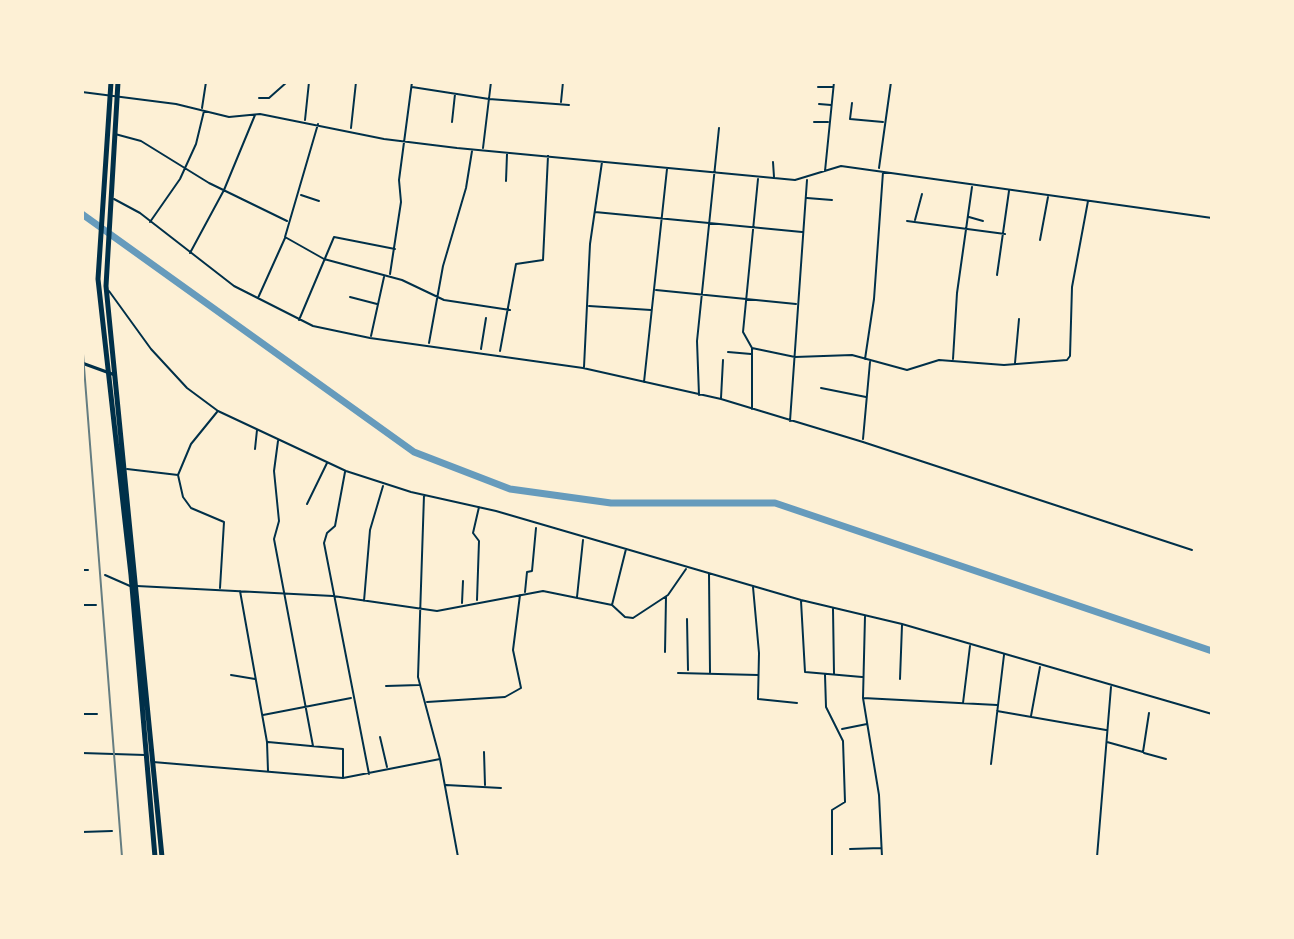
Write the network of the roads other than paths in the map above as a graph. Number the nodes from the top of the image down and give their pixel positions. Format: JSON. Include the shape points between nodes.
{"nodes":[{"id":1,"x":206,"y":82,"type":"edge"},
{"id":2,"x":287,"y":82,"type":"edge"},
{"id":3,"x":309,"y":82,"type":"edge"},
{"id":4,"x":356,"y":82,"type":"edge"},
{"id":5,"x":491,"y":82,"type":"edge"},
{"id":6,"x":563,"y":82,"type":"edge"},
{"id":7,"x":834,"y":82,"type":"edge"},
{"id":8,"x":891,"y":82,"type":"edge"},
{"id":9,"x":412,"y":84,"type":"edge"},
{"id":10,"x":114,"y":86,"type":"edge"},
{"id":11,"x":818,"y":87,"type":"dead end"},
{"id":12,"x":834,"y":87,"type":"junction"},
{"id":13,"x":82,"y":92,"type":"edge"},
{"id":14,"x":455,"y":93,"type":"junction"},
{"id":15,"x":113,"y":97,"type":"junction"},
{"id":16,"x":259,"y":98,"type":"dead end"},
{"id":17,"x":489,"y":99,"type":"junction"},
{"id":18,"x":560,"y":103,"type":"junction"},
{"id":19,"x":852,"y":103,"type":"dead end"},
{"id":20,"x":819,"y":104,"type":"dead end"},
{"id":21,"x":569,"y":105,"type":"dead end"},
{"id":22,"x":832,"y":105,"type":"junction"},
{"id":23,"x":202,"y":107,"type":"junction"},
{"id":24,"x":255,"y":113,"type":"junction"},
{"id":25,"x":452,"y":122,"type":"dead end"},
{"id":26,"x":814,"y":122,"type":"dead end"},
{"id":27,"x":829,"y":122,"type":"junction"},
{"id":28,"x":885,"y":122,"type":"junction"},
{"id":29,"x":304,"y":123,"type":"junction"},
{"id":30,"x":318,"y":123,"type":"junction"},
{"id":31,"x":351,"y":127,"type":"junction"},
{"id":32,"x":719,"y":128,"type":"dead end"},
{"id":33,"x":113,"y":133,"type":"junction"},
{"id":34,"x":406,"y":142,"type":"junction"},
{"id":35,"x":483,"y":148,"type":"junction"},
{"id":36,"x":472,"y":150,"type":"junction"},
{"id":37,"x":507,"y":153,"type":"junction"},
{"id":38,"x":549,"y":155,"type":"junction"},
{"id":39,"x":602,"y":161,"type":"junction"},
{"id":40,"x":773,"y":162,"type":"dead end"},
{"id":41,"x":185,"y":167,"type":"junction"},
{"id":42,"x":879,"y":167,"type":"junction"},
{"id":43,"x":667,"y":168,"type":"junction"},
{"id":44,"x":824,"y":169,"type":"junction"},
{"id":45,"x":883,"y":170,"type":"junction"},
{"id":46,"x":712,"y":172,"type":"junction"},
{"id":47,"x":758,"y":178,"type":"junction"},
{"id":48,"x":774,"y":178,"type":"junction"},
{"id":49,"x":807,"y":179,"type":"junction"},
{"id":50,"x":506,"y":181,"type":"dead end"},
{"id":51,"x":972,"y":185,"type":"junction"},
{"id":52,"x":224,"y":190,"type":"junction"},
{"id":53,"x":1009,"y":190,"type":"junction"},
{"id":54,"x":300,"y":194,"type":"junction"},
{"id":55,"x":922,"y":194,"type":"dead end"},
{"id":56,"x":109,"y":196,"type":"junction"},
{"id":57,"x":1048,"y":196,"type":"junction"},
{"id":58,"x":806,"y":198,"type":"junction"},
{"id":59,"x":832,"y":200,"type":"dead end"},
{"id":60,"x":1089,"y":200,"type":"junction"},
{"id":61,"x":319,"y":201,"type":"dead end"},
{"id":62,"x":595,"y":212,"type":"junction"},
{"id":63,"x":967,"y":217,"type":"junction"},
{"id":64,"x":1212,"y":218,"type":"edge"},
{"id":65,"x":661,"y":220,"type":"junction"},
{"id":66,"x":289,"y":221,"type":"junction"},
{"id":67,"x":907,"y":221,"type":"dead end"},
{"id":68,"x":983,"y":221,"type":"dead end"},
{"id":69,"x":150,"y":222,"type":"junction"},
{"id":70,"x":915,"y":222,"type":"junction"},
{"id":71,"x":708,"y":224,"type":"junction"},
{"id":72,"x":754,"y":228,"type":"junction"},
{"id":73,"x":965,"y":230,"type":"junction"},
{"id":74,"x":803,"y":232,"type":"junction"},
{"id":75,"x":1005,"y":234,"type":"junction"},
{"id":76,"x":285,"y":237,"type":"junction"},
{"id":77,"x":1040,"y":240,"type":"dead end"},
{"id":78,"x":395,"y":249,"type":"junction"},
{"id":79,"x":189,"y":254,"type":"junction"},
{"id":80,"x":324,"y":259,"type":"junction"},
{"id":81,"x":997,"y":275,"type":"dead end"},
{"id":82,"x":387,"y":276,"type":"junction"},
{"id":83,"x":102,"y":279,"type":"junction"},
{"id":84,"x":106,"y":286,"type":"junction"},
{"id":85,"x":655,"y":290,"type":"junction"},
{"id":86,"x":702,"y":293,"type":"junction"},
{"id":87,"x":438,"y":296,"type":"junction"},
{"id":88,"x":350,"y":297,"type":"dead end"},
{"id":89,"x":258,"y":298,"type":"junction"},
{"id":90,"x":748,"y":298,"type":"junction"},
{"id":91,"x":378,"y":304,"type":"junction"},
{"id":92,"x":796,"y":304,"type":"junction"},
{"id":93,"x":588,"y":306,"type":"junction"},
{"id":94,"x":510,"y":310,"type":"junction"},
{"id":95,"x":653,"y":310,"type":"junction"},
{"id":96,"x":486,"y":318,"type":"dead end"},
{"id":97,"x":1019,"y":319,"type":"dead end"},
{"id":98,"x":299,"y":321,"type":"junction"},
{"id":99,"x":370,"y":338,"type":"junction"},
{"id":100,"x":429,"y":345,"type":"junction"},
{"id":101,"x":752,"y":348,"type":"junction"},
{"id":102,"x":481,"y":351,"type":"junction"},
{"id":103,"x":728,"y":352,"type":"dead end"},
{"id":104,"x":499,"y":354,"type":"junction"},
{"id":105,"x":752,"y":354,"type":"junction"},
{"id":106,"x":795,"y":357,"type":"junction"},
{"id":107,"x":865,"y":359,"type":"junction"},
{"id":108,"x":723,"y":360,"type":"dead end"},
{"id":109,"x":953,"y":360,"type":"junction"},
{"id":110,"x":871,"y":361,"type":"junction"},
{"id":111,"x":82,"y":363,"type":"edge"},
{"id":112,"x":1015,"y":364,"type":"junction"},
{"id":113,"x":583,"y":368,"type":"junction"},
{"id":114,"x":108,"y":373,"type":"junction"},
{"id":115,"x":115,"y":375,"type":"junction"},
{"id":116,"x":644,"y":383,"type":"junction"},
{"id":117,"x":821,"y":388,"type":"dead end"},
{"id":118,"x":699,"y":396,"type":"junction"},
{"id":119,"x":867,"y":397,"type":"junction"},
{"id":120,"x":721,"y":399,"type":"junction"},
{"id":121,"x":752,"y":410,"type":"junction"},
{"id":122,"x":218,"y":411,"type":"junction"},
{"id":123,"x":790,"y":421,"type":"junction"},
{"id":124,"x":257,"y":429,"type":"junction"},
{"id":125,"x":278,"y":441,"type":"junction"},
{"id":126,"x":863,"y":442,"type":"junction"},
{"id":127,"x":255,"y":449,"type":"dead end"},
{"id":128,"x":327,"y":463,"type":"junction"},
{"id":129,"x":125,"y":469,"type":"junction"},
{"id":130,"x":346,"y":471,"type":"junction"},
{"id":131,"x":178,"y":475,"type":"junction"},
{"id":132,"x":384,"y":485,"type":"junction"},
{"id":133,"x":424,"y":495,"type":"junction"},
{"id":134,"x":307,"y":504,"type":"dead end"},
{"id":135,"x":479,"y":507,"type":"junction"},
{"id":136,"x":536,"y":526,"type":"junction"},
{"id":137,"x":583,"y":539,"type":"junction"},
{"id":138,"x":626,"y":548,"type":"junction"},
{"id":139,"x":1192,"y":550,"type":"dead end"},
{"id":140,"x":687,"y":568,"type":"junction"},
{"id":141,"x":82,"y":570,"type":"edge"},
{"id":142,"x":88,"y":570,"type":"dead end"},
{"id":143,"x":709,"y":573,"type":"junction"},
{"id":144,"x":105,"y":575,"type":"dead end"},
{"id":145,"x":134,"y":581,"type":"junction"},
{"id":146,"x":463,"y":581,"type":"dead end"},
{"id":147,"x":753,"y":586,"type":"junction"},
{"id":148,"x":220,"y":587,"type":"junction"},
{"id":149,"x":285,"y":589,"type":"junction"},
{"id":150,"x":240,"y":590,"type":"junction"},
{"id":151,"x":333,"y":594,"type":"junction"},
{"id":152,"x":522,"y":595,"type":"junction"},
{"id":153,"x":666,"y":596,"type":"junction"},
{"id":154,"x":577,"y":597,"type":"junction"},
{"id":155,"x":364,"y":601,"type":"junction"},
{"id":156,"x":477,"y":601,"type":"junction"},
{"id":157,"x":801,"y":602,"type":"junction"},
{"id":158,"x":462,"y":604,"type":"junction"},
{"id":159,"x":82,"y":605,"type":"edge"},
{"id":160,"x":96,"y":605,"type":"dead end"},
{"id":161,"x":612,"y":605,"type":"junction"},
{"id":162,"x":420,"y":608,"type":"junction"},
{"id":163,"x":833,"y":609,"type":"junction"},
{"id":164,"x":865,"y":617,"type":"junction"},
{"id":165,"x":687,"y":619,"type":"dead end"},
{"id":166,"x":902,"y":625,"type":"junction"},
{"id":167,"x":970,"y":645,"type":"junction"},
{"id":168,"x":665,"y":652,"type":"dead end"},
{"id":169,"x":1004,"y":655,"type":"junction"},
{"id":170,"x":1040,"y":666,"type":"junction"},
{"id":171,"x":688,"y":671,"type":"junction"},
{"id":172,"x":710,"y":672,"type":"junction"},
{"id":173,"x":678,"y":673,"type":"dead end"},
{"id":174,"x":231,"y":675,"type":"dead end"},
{"id":175,"x":759,"y":675,"type":"junction"},
{"id":176,"x":825,"y":675,"type":"junction"},
{"id":177,"x":834,"y":675,"type":"junction"},
{"id":178,"x":862,"y":677,"type":"junction"},
{"id":179,"x":256,"y":679,"type":"junction"},
{"id":180,"x":900,"y":679,"type":"dead end"},
{"id":181,"x":419,"y":685,"type":"junction"},
{"id":182,"x":386,"y":686,"type":"dead end"},
{"id":183,"x":1111,"y":688,"type":"junction"},
{"id":184,"x":353,"y":698,"type":"junction"},
{"id":185,"x":863,"y":698,"type":"junction"},
{"id":186,"x":425,"y":702,"type":"junction"},
{"id":187,"x":797,"y":703,"type":"dead end"},
{"id":188,"x":963,"y":704,"type":"junction"},
{"id":189,"x":997,"y":705,"type":"junction"},
{"id":190,"x":306,"y":706,"type":"junction"},
{"id":191,"x":997,"y":711,"type":"junction"},
{"id":192,"x":1149,"y":713,"type":"dead end"},
{"id":193,"x":82,"y":714,"type":"edge"},
{"id":194,"x":97,"y":714,"type":"dead end"},
{"id":195,"x":1212,"y":714,"type":"edge"},
{"id":196,"x":262,"y":715,"type":"junction"},
{"id":197,"x":1031,"y":717,"type":"junction"},
{"id":198,"x":868,"y":724,"type":"junction"},
{"id":199,"x":839,"y":730,"type":"junction"},
{"id":200,"x":1107,"y":731,"type":"junction"},
{"id":201,"x":380,"y":737,"type":"dead end"},
{"id":202,"x":267,"y":742,"type":"junction"},
{"id":203,"x":1106,"y":742,"type":"junction"},
{"id":204,"x":313,"y":746,"type":"junction"},
{"id":205,"x":484,"y":752,"type":"dead end"},
{"id":206,"x":1143,"y":752,"type":"junction"},
{"id":207,"x":82,"y":753,"type":"edge"},
{"id":208,"x":147,"y":755,"type":"junction"},
{"id":209,"x":440,"y":759,"type":"junction"},
{"id":210,"x":1166,"y":759,"type":"dead end"},
{"id":211,"x":152,"y":762,"type":"junction"},
{"id":212,"x":991,"y":764,"type":"dead end"},
{"id":213,"x":388,"y":768,"type":"junction"},
{"id":214,"x":268,"y":772,"type":"junction"},
{"id":215,"x":369,"y":774,"type":"junction"},
{"id":216,"x":343,"y":778,"type":"junction"},
{"id":217,"x":445,"y":785,"type":"junction"},
{"id":218,"x":485,"y":786,"type":"junction"},
{"id":219,"x":501,"y":788,"type":"dead end"},
{"id":220,"x":112,"y":831,"type":"dead end"},
{"id":221,"x":82,"y":832,"type":"edge"},
{"id":222,"x":883,"y":848,"type":"junction"},
{"id":223,"x":850,"y":849,"type":"dead end"},
{"id":224,"x":155,"y":857,"type":"edge"},
{"id":225,"x":162,"y":857,"type":"edge"},
{"id":226,"x":458,"y":857,"type":"edge"},
{"id":227,"x":832,"y":857,"type":"edge"},
{"id":228,"x":882,"y":857,"type":"edge"},
{"id":229,"x":1097,"y":857,"type":"edge"}],
"edges":[{"from":1,"to":23,"type":"street"},
{"from":2,"to":16,"type":"street","via":[[269,98]]},
{"from":3,"to":29,"type":"street"},
{"from":4,"to":31,"type":"street"},
{"from":5,"to":17,"type":"street"},
{"from":6,"to":18,"type":"street"},
{"from":7,"to":12,"type":"street"},
{"from":8,"to":28,"type":"street"},
{"from":9,"to":14,"type":"street"},
{"from":9,"to":34,"type":"street"},
{"from":10,"to":15,"type":"highway"},
{"from":11,"to":12,"type":"street"},
{"from":12,"to":22,"type":"street"},
{"from":13,"to":15,"type":"street"},
{"from":14,"to":17,"type":"street"},
{"from":14,"to":25,"type":"street"},
{"from":15,"to":23,"type":"street"},
{"from":15,"to":33,"type":"highway"},
{"from":15,"to":83,"type":"highway","via":[[101,200]]},
{"from":17,"to":18,"type":"street"},
{"from":17,"to":35,"type":"street"},
{"from":18,"to":21,"type":"street"},
{"from":19,"to":28,"type":"street","via":[[850,119]]},
{"from":20,"to":22,"type":"street"},
{"from":22,"to":27,"type":"street"},
{"from":23,"to":24,"type":"street","via":[[229,117]]},
{"from":23,"to":41,"type":"street","via":[[196,144]]},
{"from":24,"to":29,"type":"street"},
{"from":24,"to":52,"type":"street"},
{"from":26,"to":27,"type":"street"},
{"from":27,"to":44,"type":"street"},
{"from":28,"to":42,"type":"street"},
{"from":29,"to":30,"type":"street"},
{"from":30,"to":31,"type":"street"},
{"from":30,"to":54,"type":"street"},
{"from":31,"to":34,"type":"street"},
{"from":32,"to":46,"type":"street"},
{"from":33,"to":41,"type":"street","via":[[141,141]]},
{"from":33,"to":56,"type":"highway"},
{"from":34,"to":36,"type":"street"},
{"from":34,"to":78,"type":"street"},
{"from":35,"to":36,"type":"street"},
{"from":35,"to":37,"type":"street"},
{"from":36,"to":87,"type":"street"},
{"from":37,"to":38,"type":"street"},
{"from":37,"to":50,"type":"street"},
{"from":38,"to":39,"type":"street"},
{"from":38,"to":94,"type":"street","via":[[543,260],[516,264]]},
{"from":39,"to":43,"type":"street"},
{"from":39,"to":62,"type":"street"},
{"from":40,"to":48,"type":"street"},
{"from":41,"to":52,"type":"street"},
{"from":41,"to":69,"type":"street"},
{"from":42,"to":44,"type":"street"},
{"from":42,"to":45,"type":"street"},
{"from":43,"to":46,"type":"street"},
{"from":43,"to":65,"type":"street"},
{"from":44,"to":49,"type":"street"},
{"from":45,"to":51,"type":"street"},
{"from":45,"to":107,"type":"street"},
{"from":46,"to":47,"type":"street"},
{"from":46,"to":71,"type":"street"},
{"from":47,"to":48,"type":"street"},
{"from":47,"to":72,"type":"street"},
{"from":48,"to":49,"type":"street"},
{"from":49,"to":58,"type":"street"},
{"from":51,"to":53,"type":"street"},
{"from":51,"to":63,"type":"street"},
{"from":52,"to":66,"type":"street"},
{"from":52,"to":79,"type":"street"},
{"from":53,"to":57,"type":"street"},
{"from":53,"to":75,"type":"street"},
{"from":54,"to":61,"type":"street"},
{"from":54,"to":66,"type":"street"},
{"from":55,"to":70,"type":"street"},
{"from":56,"to":69,"type":"street"},
{"from":56,"to":83,"type":"highway"},
{"from":57,"to":60,"type":"street"},
{"from":57,"to":77,"type":"street"},
{"from":58,"to":59,"type":"street"},
{"from":58,"to":74,"type":"street"},
{"from":60,"to":64,"type":"street"},
{"from":60,"to":112,"type":"street","via":[[1072,287],[1069,358]]},
{"from":62,"to":65,"type":"street"},
{"from":62,"to":93,"type":"street"},
{"from":63,"to":68,"type":"street"},
{"from":63,"to":73,"type":"street"},
{"from":65,"to":71,"type":"street"},
{"from":65,"to":85,"type":"street"},
{"from":66,"to":76,"type":"street"},
{"from":67,"to":70,"type":"street"},
{"from":69,"to":79,"type":"street"},
{"from":70,"to":73,"type":"street"},
{"from":71,"to":72,"type":"street"},
{"from":71,"to":86,"type":"street"},
{"from":72,"to":74,"type":"street"},
{"from":72,"to":90,"type":"street"},
{"from":73,"to":75,"type":"street"},
{"from":73,"to":109,"type":"street"},
{"from":74,"to":92,"type":"street"},
{"from":75,"to":81,"type":"street"},
{"from":76,"to":80,"type":"street"},
{"from":76,"to":89,"type":"street"},
{"from":78,"to":80,"type":"street","via":[[335,236]]},
{"from":78,"to":82,"type":"street"},
{"from":79,"to":89,"type":"street"},
{"from":80,"to":82,"type":"street"},
{"from":80,"to":98,"type":"street"},
{"from":82,"to":87,"type":"street"},
{"from":82,"to":91,"type":"street"},
{"from":83,"to":84,"type":"highway"},
{"from":83,"to":114,"type":"highway"},
{"from":84,"to":115,"type":"highway"},
{"from":84,"to":122,"type":"street","via":[[170,370]]},
{"from":85,"to":86,"type":"street"},
{"from":85,"to":95,"type":"street"},
{"from":86,"to":90,"type":"street"},
{"from":86,"to":118,"type":"street","via":[[695,365]]},
{"from":87,"to":94,"type":"street"},
{"from":87,"to":100,"type":"street"},
{"from":88,"to":91,"type":"street"},
{"from":89,"to":98,"type":"street"},
{"from":90,"to":92,"type":"street"},
{"from":90,"to":101,"type":"street","via":[[743,332]]},
{"from":91,"to":99,"type":"street"},
{"from":92,"to":106,"type":"street"},
{"from":93,"to":95,"type":"street"},
{"from":93,"to":113,"type":"street"},
{"from":94,"to":104,"type":"street"},
{"from":95,"to":116,"type":"street"},
{"from":96,"to":102,"type":"street"},
{"from":97,"to":112,"type":"street"},
{"from":98,"to":99,"type":"street"},
{"from":99,"to":100,"type":"street"},
{"from":100,"to":102,"type":"street"},
{"from":101,"to":105,"type":"street"},
{"from":101,"to":106,"type":"street"},
{"from":102,"to":104,"type":"street"},
{"from":103,"to":105,"type":"street"},
{"from":104,"to":113,"type":"street"},
{"from":105,"to":121,"type":"street"},
{"from":106,"to":107,"type":"street"},
{"from":106,"to":123,"type":"street"},
{"from":107,"to":110,"type":"street"},
{"from":108,"to":120,"type":"street"},
{"from":109,"to":110,"type":"street","via":[[907,370]]},
{"from":109,"to":112,"type":"street"},
{"from":110,"to":119,"type":"street"},
{"from":111,"to":114,"type":"street"},
{"from":113,"to":116,"type":"street"},
{"from":114,"to":115,"type":"street"},
{"from":114,"to":145,"type":"highway"},
{"from":115,"to":129,"type":"highway"},
{"from":116,"to":118,"type":"street"},
{"from":117,"to":119,"type":"street"},
{"from":118,"to":120,"type":"street"},
{"from":119,"to":126,"type":"street"},
{"from":120,"to":121,"type":"street"},
{"from":121,"to":123,"type":"street"},
{"from":122,"to":124,"type":"street"},
{"from":122,"to":131,"type":"street","via":[[191,444]]},
{"from":123,"to":126,"type":"street"},
{"from":124,"to":125,"type":"street"},
{"from":124,"to":127,"type":"street"},
{"from":125,"to":128,"type":"street"},
{"from":125,"to":149,"type":"street","via":[[274,471],[279,521],[274,539]]},
{"from":126,"to":139,"type":"street"},
{"from":128,"to":130,"type":"street"},
{"from":128,"to":134,"type":"street"},
{"from":129,"to":131,"type":"street"},
{"from":129,"to":145,"type":"highway"},
{"from":130,"to":132,"type":"street"},
{"from":130,"to":151,"type":"street","via":[[335,526],[324,543]]},
{"from":131,"to":148,"type":"street","via":[[191,508],[224,522]]},
{"from":132,"to":133,"type":"street"},
{"from":132,"to":155,"type":"street","via":[[370,530]]},
{"from":133,"to":135,"type":"street"},
{"from":133,"to":162,"type":"street"},
{"from":135,"to":136,"type":"street"},
{"from":135,"to":156,"type":"street","via":[[473,533],[479,541]]},
{"from":136,"to":137,"type":"street"},
{"from":136,"to":152,"type":"street","via":[[532,571],[527,572]]},
{"from":137,"to":138,"type":"street"},
{"from":137,"to":154,"type":"street"},
{"from":138,"to":140,"type":"street"},
{"from":138,"to":161,"type":"street"},
{"from":140,"to":143,"type":"street"},
{"from":140,"to":153,"type":"street"},
{"from":141,"to":142,"type":"street"},
{"from":143,"to":147,"type":"street"},
{"from":143,"to":172,"type":"street"},
{"from":144,"to":145,"type":"street"},
{"from":145,"to":148,"type":"street"},
{"from":145,"to":208,"type":"highway"},
{"from":145,"to":211,"type":"highway"},
{"from":146,"to":158,"type":"street"},
{"from":147,"to":157,"type":"street"},
{"from":147,"to":175,"type":"street"},
{"from":148,"to":150,"type":"street"},
{"from":149,"to":150,"type":"street"},
{"from":149,"to":151,"type":"street"},
{"from":149,"to":190,"type":"street"},
{"from":150,"to":179,"type":"street"},
{"from":151,"to":155,"type":"street"},
{"from":151,"to":184,"type":"street"},
{"from":152,"to":154,"type":"street","via":[[543,591]]},
{"from":152,"to":156,"type":"street"},
{"from":152,"to":186,"type":"street","via":[[513,650],[521,688],[505,697]]},
{"from":153,"to":161,"type":"street","via":[[633,618]]},
{"from":153,"to":168,"type":"street"},
{"from":154,"to":161,"type":"street"},
{"from":155,"to":162,"type":"street"},
{"from":156,"to":158,"type":"street"},
{"from":157,"to":163,"type":"street"},
{"from":157,"to":176,"type":"street","via":[[805,672]]},
{"from":158,"to":162,"type":"street","via":[[437,611]]},
{"from":159,"to":160,"type":"street"},
{"from":162,"to":181,"type":"street"},
{"from":163,"to":164,"type":"street"},
{"from":163,"to":177,"type":"street"},
{"from":164,"to":166,"type":"street"},
{"from":164,"to":178,"type":"street"},
{"from":165,"to":171,"type":"street"},
{"from":166,"to":167,"type":"street"},
{"from":166,"to":180,"type":"street"},
{"from":167,"to":169,"type":"street"},
{"from":167,"to":188,"type":"street"},
{"from":169,"to":170,"type":"street"},
{"from":169,"to":189,"type":"street"},
{"from":170,"to":183,"type":"street"},
{"from":170,"to":197,"type":"street"},
{"from":171,"to":172,"type":"street"},
{"from":171,"to":173,"type":"street"},
{"from":172,"to":175,"type":"street"},
{"from":174,"to":179,"type":"street"},
{"from":175,"to":187,"type":"street","via":[[759,700]]},
{"from":176,"to":177,"type":"street"},
{"from":176,"to":199,"type":"street","via":[[826,707]]},
{"from":177,"to":178,"type":"street"},
{"from":178,"to":185,"type":"street"},
{"from":179,"to":196,"type":"street"},
{"from":181,"to":182,"type":"street"},
{"from":181,"to":186,"type":"street"},
{"from":183,"to":195,"type":"street"},
{"from":183,"to":200,"type":"street"},
{"from":184,"to":190,"type":"street"},
{"from":184,"to":215,"type":"street"},
{"from":185,"to":188,"type":"street"},
{"from":185,"to":198,"type":"street"},
{"from":186,"to":209,"type":"street"},
{"from":188,"to":189,"type":"street"},
{"from":189,"to":191,"type":"street"},
{"from":190,"to":196,"type":"street"},
{"from":190,"to":204,"type":"street"},
{"from":191,"to":197,"type":"street"},
{"from":191,"to":212,"type":"street"},
{"from":192,"to":206,"type":"street"},
{"from":193,"to":194,"type":"street"},
{"from":196,"to":202,"type":"street"},
{"from":197,"to":200,"type":"street"},
{"from":198,"to":199,"type":"street"},
{"from":198,"to":222,"type":"street"},
{"from":199,"to":227,"type":"street","via":[[845,802],[832,810]]},
{"from":200,"to":203,"type":"street"},
{"from":201,"to":213,"type":"street"},
{"from":202,"to":204,"type":"street"},
{"from":202,"to":214,"type":"street"},
{"from":203,"to":206,"type":"street"},
{"from":203,"to":229,"type":"street"},
{"from":204,"to":216,"type":"street","via":[[343,749]]},
{"from":205,"to":218,"type":"street"},
{"from":206,"to":210,"type":"street"},
{"from":207,"to":208,"type":"street"},
{"from":208,"to":224,"type":"highway"},
{"from":209,"to":213,"type":"street"},
{"from":209,"to":217,"type":"street"},
{"from":211,"to":214,"type":"street"},
{"from":211,"to":225,"type":"highway"},
{"from":213,"to":215,"type":"street"},
{"from":214,"to":216,"type":"street"},
{"from":215,"to":216,"type":"street"},
{"from":217,"to":218,"type":"street"},
{"from":217,"to":226,"type":"street"},
{"from":218,"to":219,"type":"street"},
{"from":220,"to":221,"type":"street"},
{"from":222,"to":223,"type":"street"},
{"from":222,"to":228,"type":"street"}]}
